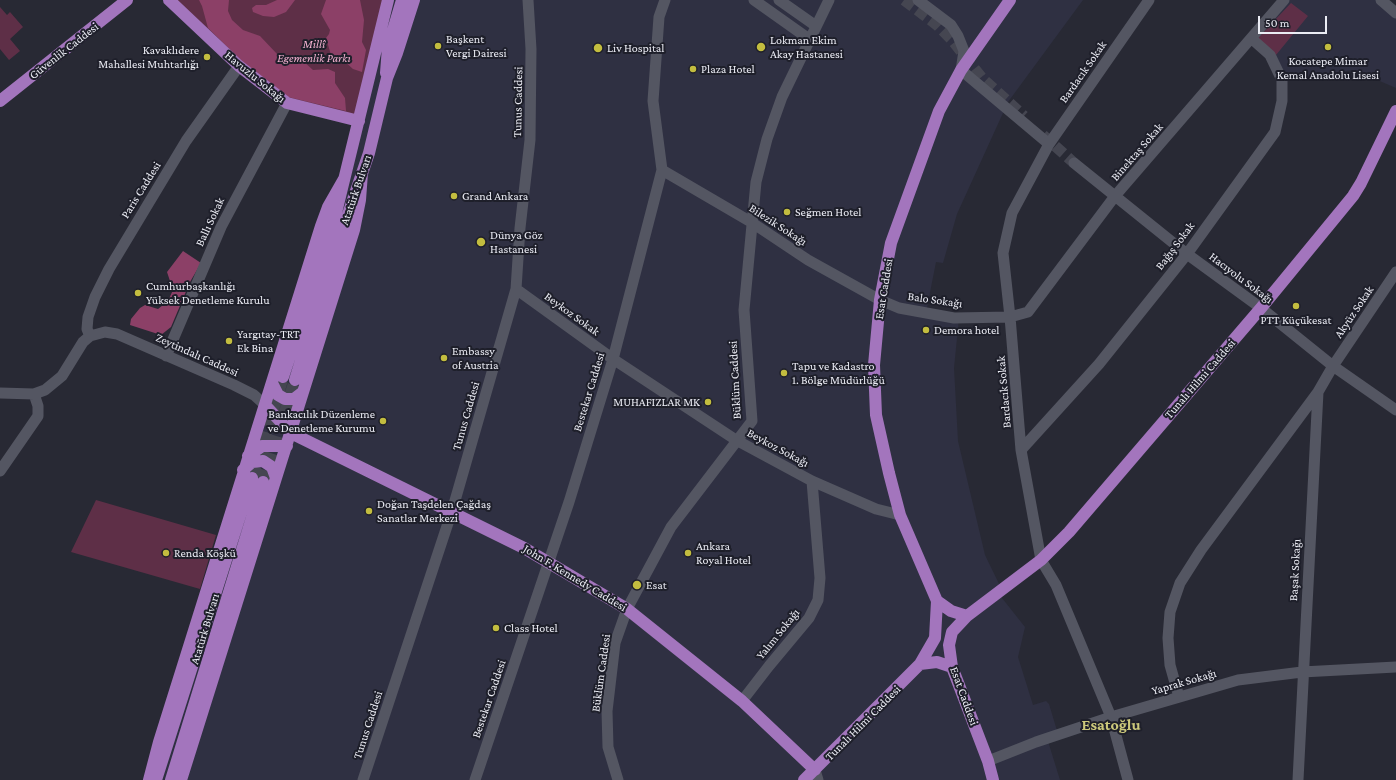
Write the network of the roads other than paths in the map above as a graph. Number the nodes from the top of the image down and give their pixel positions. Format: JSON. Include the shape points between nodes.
{"nodes":[{"id":1,"x":128,"y":0,"type":"edge"},
{"id":2,"x":169,"y":0,"type":"edge"},
{"id":3,"x":388,"y":0,"type":"edge"},
{"id":4,"x":402,"y":0,"type":"edge"},
{"id":5,"x":414,"y":0,"type":"edge"},
{"id":6,"x":528,"y":0,"type":"edge"},
{"id":7,"x":665,"y":0,"type":"edge"},
{"id":8,"x":754,"y":0,"type":"edge"},
{"id":9,"x":779,"y":0,"type":"edge"},
{"id":10,"x":829,"y":0,"type":"edge"},
{"id":11,"x":918,"y":0,"type":"edge"},
{"id":12,"x":1010,"y":0,"type":"edge"},
{"id":13,"x":1149,"y":0,"type":"edge"},
{"id":14,"x":1284,"y":0,"type":"edge"},
{"id":15,"x":1382,"y":0,"type":"edge"},
{"id":16,"x":1396,"y":13,"type":"edge"},
{"id":17,"x":816,"y":26,"type":"junction"},
{"id":18,"x":809,"y":39,"type":"junction"},
{"id":19,"x":1252,"y":39,"type":"junction"},
{"id":20,"x":239,"y":66,"type":"junction"},
{"id":21,"x":961,"y":70,"type":"junction"},
{"id":22,"x":387,"y":78,"type":"junction"},
{"id":23,"x":0,"y":101,"type":"edge"},
{"id":24,"x":287,"y":103,"type":"junction"},
{"id":25,"x":1396,"y":111,"type":"edge"},
{"id":26,"x":359,"y":121,"type":"junction"},
{"id":27,"x":1049,"y":144,"type":"junction"},
{"id":28,"x":1074,"y":163,"type":"tunnel mouth"},
{"id":29,"x":662,"y":170,"type":"junction"},
{"id":30,"x":362,"y":173,"type":"junction"},
{"id":31,"x":344,"y":179,"type":"junction"},
{"id":32,"x":1115,"y":196,"type":"junction"},
{"id":33,"x":751,"y":222,"type":"junction"},
{"id":34,"x":1187,"y":254,"type":"junction"},
{"id":35,"x":1396,"y":272,"type":"edge"},
{"id":36,"x":516,"y":290,"type":"junction"},
{"id":37,"x":880,"y":300,"type":"junction"},
{"id":38,"x":1261,"y":308,"type":"junction"},
{"id":39,"x":1010,"y":317,"type":"junction"},
{"id":40,"x":90,"y":336,"type":"junction"},
{"id":41,"x":166,"y":356,"type":"junction"},
{"id":42,"x":613,"y":359,"type":"junction"},
{"id":43,"x":1333,"y":366,"type":"junction"},
{"id":44,"x":283,"y":377,"type":"tunnel mouth"},
{"id":45,"x":295,"y":380,"type":"tunnel mouth"},
{"id":46,"x":272,"y":383,"type":"junction"},
{"id":47,"x":2,"y":391,"type":"edge"},
{"id":48,"x":303,"y":392,"type":"junction"},
{"id":49,"x":1318,"y":392,"type":"junction"},
{"id":50,"x":34,"y":394,"type":"junction"},
{"id":51,"x":265,"y":404,"type":"junction"},
{"id":52,"x":1396,"y":410,"type":"edge"},
{"id":53,"x":291,"y":433,"type":"junction"},
{"id":54,"x":736,"y":440,"type":"junction"},
{"id":55,"x":287,"y":446,"type":"junction"},
{"id":56,"x":1021,"y":450,"type":"junction"},
{"id":57,"x":248,"y":456,"type":"junction"},
{"id":58,"x":0,"y":471,"type":"edge"},
{"id":59,"x":253,"y":477,"type":"junction"},
{"id":60,"x":276,"y":478,"type":"junction"},
{"id":61,"x":812,"y":481,"type":"junction"},
{"id":62,"x":452,"y":511,"type":"junction"},
{"id":63,"x":900,"y":515,"type":"junction"},
{"id":64,"x":1041,"y":560,"type":"junction"},
{"id":65,"x":549,"y":562,"type":"junction"},
{"id":66,"x":937,"y":602,"type":"junction"},
{"id":67,"x":626,"y":609,"type":"junction"},
{"id":68,"x":967,"y":616,"type":"junction"},
{"id":69,"x":920,"y":664,"type":"junction"},
{"id":70,"x":952,"y":667,"type":"junction"},
{"id":71,"x":1396,"y":667,"type":"edge"},
{"id":72,"x":1302,"y":672,"type":"junction"},
{"id":73,"x":1179,"y":697,"type":"junction"},
{"id":74,"x":742,"y":701,"type":"junction"},
{"id":75,"x":1111,"y":717,"type":"junction"},
{"id":76,"x":988,"y":761,"type":"junction"},
{"id":77,"x":817,"y":775,"type":"edge"},
{"id":78,"x":149,"y":780,"type":"edge"},
{"id":79,"x":156,"y":780,"type":"edge"},
{"id":80,"x":171,"y":780,"type":"edge"},
{"id":81,"x":181,"y":780,"type":"edge"},
{"id":82,"x":363,"y":780,"type":"edge"},
{"id":83,"x":475,"y":780,"type":"edge"},
{"id":84,"x":618,"y":780,"type":"edge"},
{"id":85,"x":804,"y":780,"type":"edge"},
{"id":86,"x":993,"y":780,"type":"edge"},
{"id":87,"x":1128,"y":780,"type":"edge"},
{"id":88,"x":1298,"y":780,"type":"edge"}],
"edges":[{"from":1,"to":23,"type":"main road","name":"Güvenlik Caddesi"},
{"from":2,"to":20,"type":"main road","name":"Havuzlu Sokağı"},
{"from":3,"to":26,"type":"main road","name":"Atatürk Bulvarı"},
{"from":4,"to":22,"type":"main road","via":[[388,47]]},
{"from":5,"to":22,"type":"main road","name":"Atatürk Bulvarı"},
{"from":6,"to":36,"type":"street","name":"Tunus Caddesi","via":[[531,49],[530,140]]},
{"from":7,"to":29,"type":"street","name":"Bestekar Caddesi","via":[[659,17],[653,101]]},
{"from":8,"to":18,"type":"street"},
{"from":9,"to":17,"type":"street"},
{"from":10,"to":17,"type":"street","name":"Büklüm Caddesi"},
{"from":11,"to":21,"type":"street","name":"Esat Caddesi","via":[[952,25],[964,51]]},
{"from":12,"to":21,"type":"main road"},
{"from":13,"to":27,"type":"street","name":"Bardacık Sokak"},
{"from":14,"to":19,"type":"street","name":"Binektaş Sokak"},
{"from":15,"to":16,"type":"street"},
{"from":17,"to":18,"type":"street","name":"Büklüm Caddesi"},
{"from":18,"to":33,"type":"street","name":"Büklüm Caddesi","via":[[782,97],[767,139],[756,182]]},
{"from":19,"to":32,"type":"street","name":"Binektaş Sokak"},
{"from":19,"to":34,"type":"street","name":"Bağış Sokak","via":[[1270,55],[1282,80],[1282,101],[1275,132]]},
{"from":20,"to":24,"type":"main road","name":"Havuzlu Sokağı"},
{"from":20,"to":40,"type":"street","name":"Paris Caddesi","via":[[186,141],[109,270],[88,317]]},
{"from":21,"to":27,"type":"street"},
{"from":21,"to":37,"type":"main road","name":"Esat Caddesi","via":[[939,111],[911,184],[891,243]]},
{"from":22,"to":30,"type":"main road","name":"Atatürk Bulvarı"},
{"from":24,"to":26,"type":"main road","name":"Havuzlu Sokağı"},
{"from":24,"to":41,"type":"street","name":"Ballı Sokak","via":[[221,228]]},
{"from":25,"to":38,"type":"main road","name":"Tunalı Hilmi Caddesi","via":[[1353,196]]},
{"from":26,"to":31,"type":"main road","name":"Atatürk Bulvarı"},
{"from":27,"to":39,"type":"street","name":"Bardacık Sokak","via":[[1012,214],[1003,253]]},
{"from":28,"to":32,"type":"street","name":"Hacıyolu Sokağı"},
{"from":29,"to":33,"type":"street","name":"Bilezik Sokağı"},
{"from":29,"to":42,"type":"street","name":"Bestekar Caddesi"},
{"from":30,"to":45,"type":"main road","name":"Atatürk Bulvarı"},
{"from":30,"to":48,"type":"main road","via":[[354,230]]},
{"from":31,"to":44,"type":"main road","name":"Atatürk Bulvarı","via":[[333,225]]},
{"from":31,"to":46,"type":"main road","via":[[320,226]]},
{"from":32,"to":34,"type":"street","name":"Hacıyolu Sokağı"},
{"from":32,"to":39,"type":"street","name":"Binektaş Sokak","via":[[1028,312]]},
{"from":33,"to":37,"type":"street","name":"Bilezik Sokağı","via":[[808,260]]},
{"from":33,"to":54,"type":"street","name":"Büklüm Caddesi","via":[[744,310],[752,421]]},
{"from":34,"to":38,"type":"street","name":"Hacıyolu Sokağı"},
{"from":34,"to":56,"type":"street","name":"Bağış Sokak","via":[[1099,364]]},
{"from":35,"to":43,"type":"street","name":"Akyüz Sokak"},
{"from":36,"to":42,"type":"street","name":"Beykoz Sokak"},
{"from":36,"to":62,"type":"street","name":"Tunus Caddesi"},
{"from":37,"to":39,"type":"street","name":"Balo Sokağı","via":[[899,308],[954,318]]},
{"from":37,"to":63,"type":"main road","name":"Esat Caddesi","via":[[874,366],[876,415]]},
{"from":38,"to":43,"type":"street","name":"Hacıyolu Sokağı"},
{"from":38,"to":64,"type":"main road","name":"Tunalı Hilmi Caddesi","via":[[1069,532]]},
{"from":39,"to":56,"type":"street","name":"Bardacık Sokak"},
{"from":40,"to":41,"type":"street","name":"Zeytindalı Caddesi","via":[[105,332],[117,334]]},
{"from":40,"to":50,"type":"street","via":[[83,342],[62,376],[50,387]]},
{"from":41,"to":51,"type":"street","name":"Zeytindalı Caddesi","via":[[234,385]]},
{"from":42,"to":54,"type":"street","name":"Beykoz Sokağı"},
{"from":42,"to":65,"type":"street","name":"Bestekar Caddesi"},
{"from":43,"to":49,"type":"street","name":"Başak Sokağı"},
{"from":43,"to":52,"type":"street","name":"Hacıyolu Sokağı"},
{"from":46,"to":48,"type":"main road","via":[[278,395],[284,399],[294,399]]},
{"from":46,"to":51,"type":"main road"},
{"from":47,"to":50,"type":"street"},
{"from":48,"to":53,"type":"main road"},
{"from":49,"to":72,"type":"street","name":"Başak Sokağı"},
{"from":49,"to":73,"type":"street","via":[[1201,550],[1180,583],[1170,612],[1168,638],[1170,665]]},
{"from":50,"to":58,"type":"street","via":[[38,416]]},
{"from":51,"to":53,"type":"main road"},
{"from":51,"to":57,"type":"main road"},
{"from":53,"to":55,"type":"main road"},
{"from":53,"to":62,"type":"main road","name":"John F. Kennedy Caddesi"},
{"from":54,"to":61,"type":"street","name":"Beykoz Sokağı"},
{"from":54,"to":67,"type":"street","name":"Büklüm Caddesi","via":[[671,527]]},
{"from":55,"to":57,"type":"main road","via":[[262,446]]},
{"from":55,"to":60,"type":"main road"},
{"from":56,"to":64,"type":"street","name":"Bardacık Sokak"},
{"from":57,"to":59,"type":"main road"},
{"from":59,"to":60,"type":"main road","via":[[252,462],[263,461],[272,467]]},
{"from":59,"to":78,"type":"main road","via":[[159,742]]},
{"from":59,"to":79,"type":"main road","name":"Atatürk Bulvarı"},
{"from":59,"to":80,"type":"main road","name":"Atatürk Bulvarı"},
{"from":60,"to":81,"type":"main road"},
{"from":61,"to":63,"type":"street","name":"Beykoz Sokağı","via":[[876,509]]},
{"from":61,"to":74,"type":"street","name":"Yalım Sokağı","via":[[820,578],[818,600],[809,618]]},
{"from":62,"to":65,"type":"main road","name":"John F. Kennedy Caddesi"},
{"from":62,"to":82,"type":"street","name":"Tunus Caddesi"},
{"from":63,"to":66,"type":"main road","name":"Esat Caddesi"},
{"from":64,"to":68,"type":"main road","name":"Tunalı Hilmi Caddesi"},
{"from":64,"to":75,"type":"street","name":"Bardacık Sokak","via":[[1056,585]]},
{"from":65,"to":67,"type":"main road","name":"John F. Kennedy Caddesi"},
{"from":65,"to":83,"type":"street","name":"Bestekar Caddesi"},
{"from":66,"to":68,"type":"main road"},
{"from":66,"to":69,"type":"main road","name":"Tunalı Hilmi Caddesi","via":[[935,638]]},
{"from":67,"to":74,"type":"main road","name":"John F. Kennedy Caddesi"},
{"from":67,"to":84,"type":"street","name":"Büklüm Caddesi","via":[[615,643],[607,710],[608,747]]},
{"from":68,"to":70,"type":"main road","name":"Esat Caddesi","via":[[950,638]]},
{"from":69,"to":70,"type":"main road","via":[[937,662]]},
{"from":69,"to":77,"type":"main road","name":"Tunalı Hilmi Caddesi"},
{"from":70,"to":76,"type":"main road","name":"Esat Caddesi"},
{"from":71,"to":72,"type":"street","name":"Yaprak Sokağı"},
{"from":72,"to":73,"type":"street","name":"Yaprak Sokağı","via":[[1238,680]]},
{"from":72,"to":88,"type":"street","name":"Başak Sokağı"},
{"from":73,"to":75,"type":"street","name":"Yaprak Sokağı"},
{"from":74,"to":77,"type":"main road","name":"John F. Kennedy Caddesi"},
{"from":75,"to":76,"type":"street","name":"Yaprak Sokağı"},
{"from":75,"to":87,"type":"street","name":"Bardacık Sokak"},
{"from":76,"to":86,"type":"main road","name":"Esat Caddesi"},
{"from":77,"to":85,"type":"main road","name":"Tunalı Hilmi Caddesi"}]}
